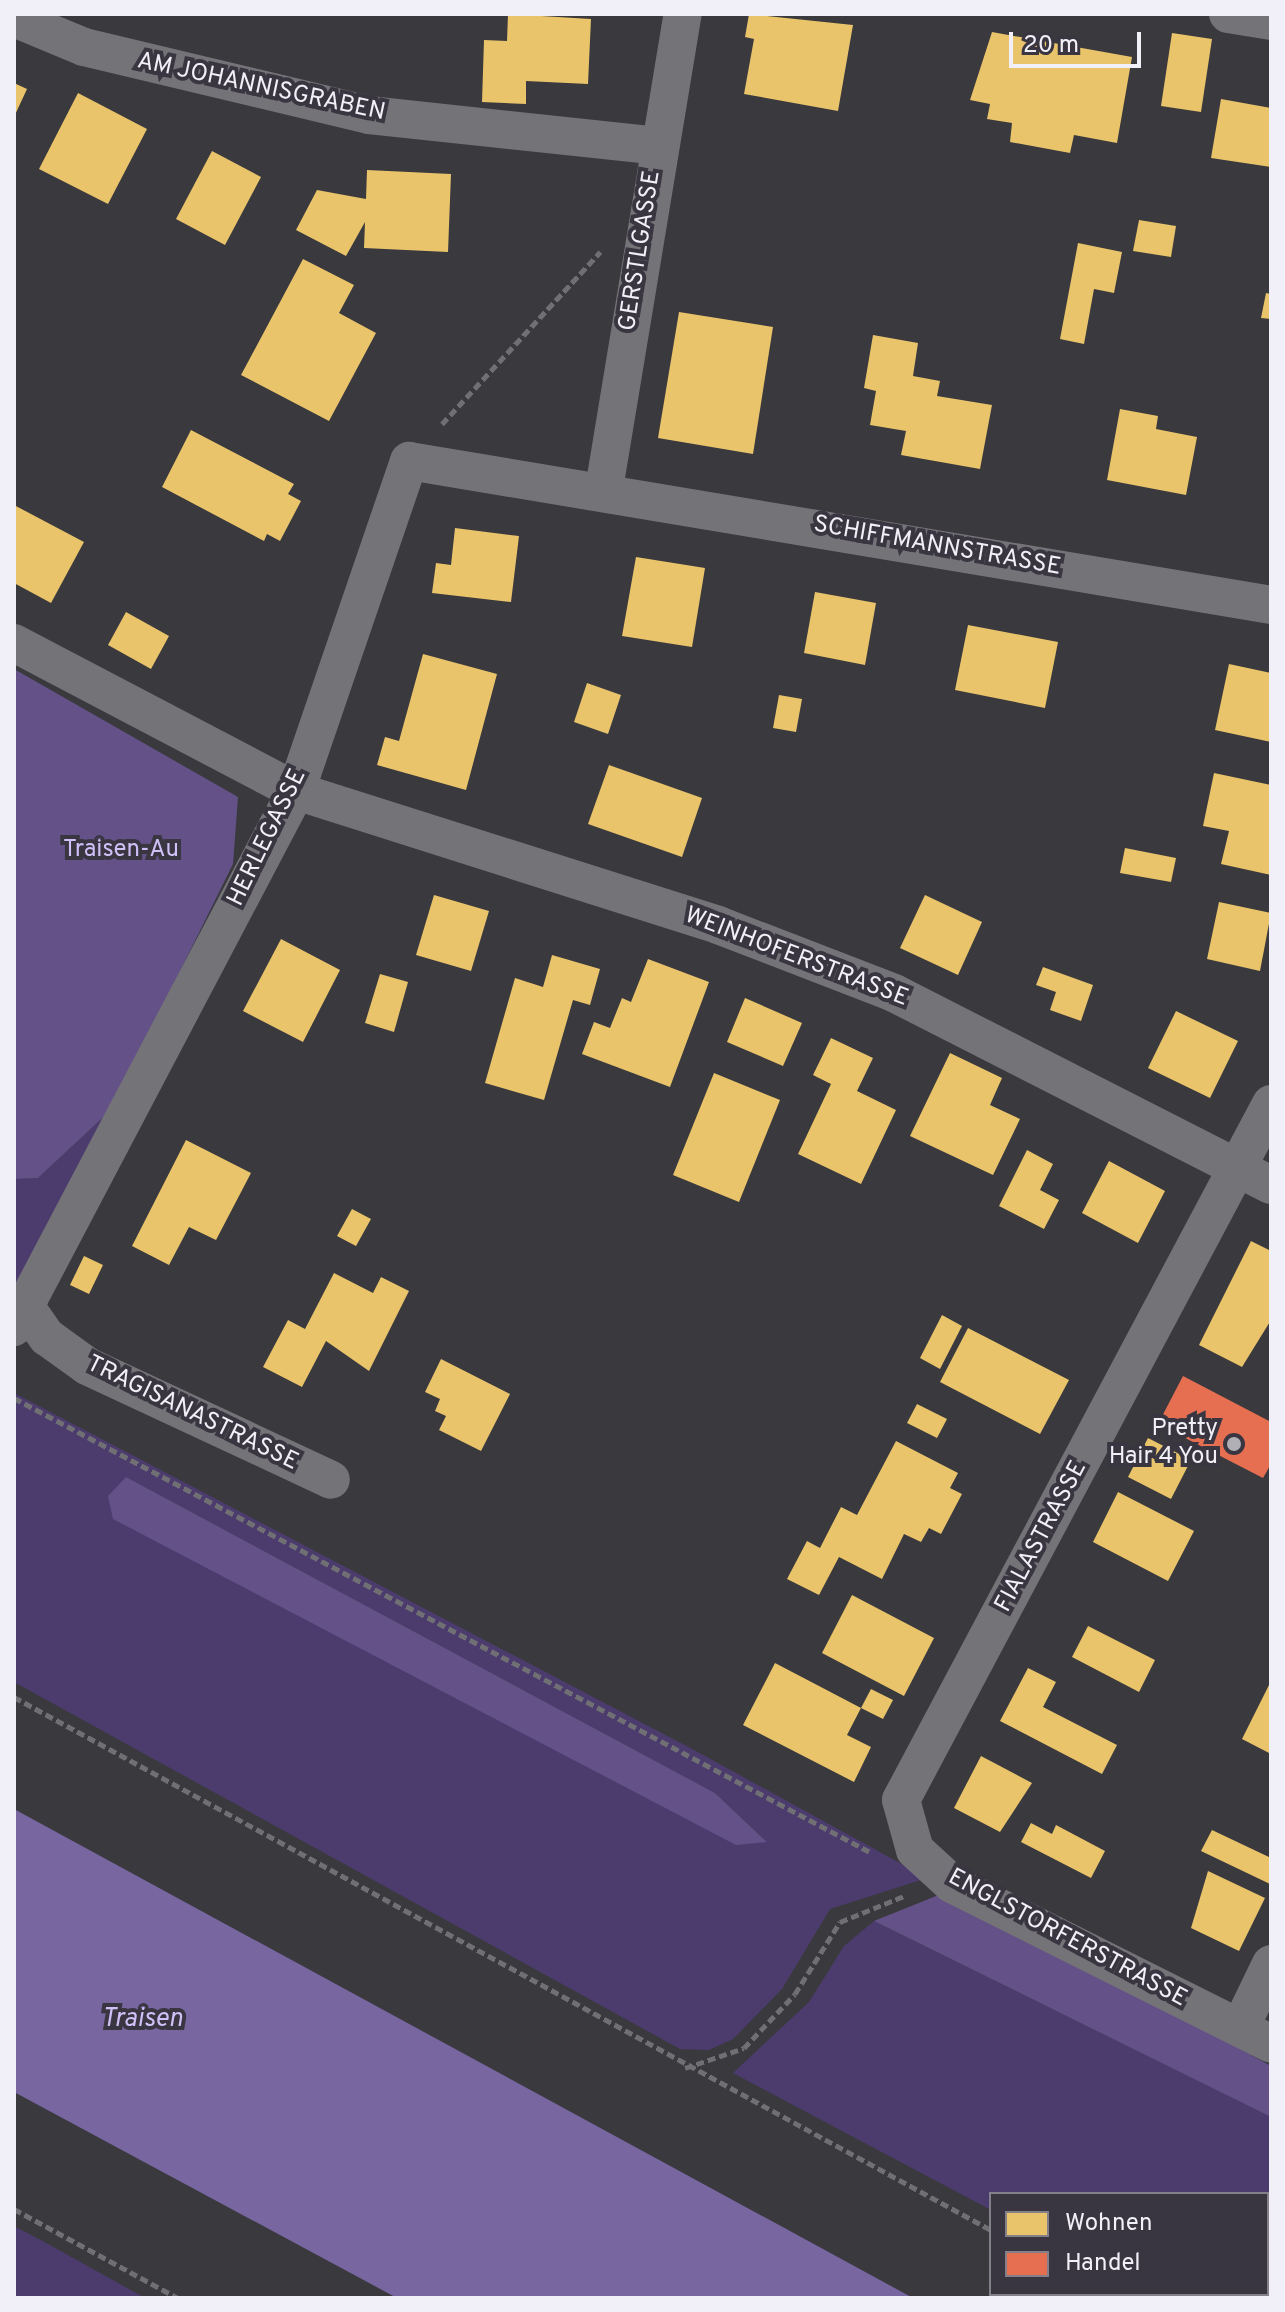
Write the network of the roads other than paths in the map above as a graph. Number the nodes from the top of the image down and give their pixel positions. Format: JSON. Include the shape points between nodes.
{"nodes":[{"id":1,"x":683,"y":14,"type":"edge"},
{"id":2,"x":1228,"y":14,"type":"edge"},
{"id":3,"x":14,"y":18,"type":"edge"},
{"id":4,"x":1271,"y":21,"type":"edge"},
{"id":5,"x":658,"y":146,"type":"junction"},
{"id":6,"x":604,"y":489,"type":"junction"},
{"id":7,"x":1271,"y":605,"type":"edge"},
{"id":8,"x":14,"y":643,"type":"edge"},
{"id":9,"x":296,"y":791,"type":"junction"},
{"id":10,"x":1271,"y":1104,"type":"edge"},
{"id":11,"x":1255,"y":1177,"type":"edge"},
{"id":12,"x":20,"y":1317,"type":"edge"},
{"id":13,"x":331,"y":1480,"type":"dead end"},
{"id":14,"x":901,"y":1800,"type":"joint"},
{"id":15,"x":1271,"y":1964,"type":"edge"},
{"id":16,"x":1255,"y":2036,"type":"edge"}],
"edges":[{"from":1,"to":5,"type":"street","name":"GERSTLGASSE"},
{"from":2,"to":4,"type":"street"},
{"from":3,"to":5,"type":"street","name":"AM JOHANNISGRABEN","via":[[84,47],[354,112]]},
{"from":5,"to":6,"type":"street","name":"GERSTLGASSE"},
{"from":6,"to":7,"type":"street","name":"SCHIFFMANNSTRASSE"},
{"from":6,"to":9,"type":"street","name":"HERLEGASSE","via":[[409,461]]},
{"from":8,"to":9,"type":"street"},
{"from":9,"to":11,"type":"street","name":"WEINHOFERSTRASSE","via":[[718,925],[894,993]]},
{"from":9,"to":12,"type":"street","name":"HERLEGASSE"},
{"from":10,"to":11,"type":"street","name":"FIALASTRASSE"},
{"from":11,"to":14,"type":"street","name":"FIALASTRASSE"},
{"from":12,"to":13,"type":"street","name":"TRAGISANASTRASSE","via":[[87,1366]]},
{"from":14,"to":16,"type":"street","name":"ENGLSTORFERSTRASSE","via":[[915,1850],[952,1884]]},
{"from":15,"to":16,"type":"street"}]}
